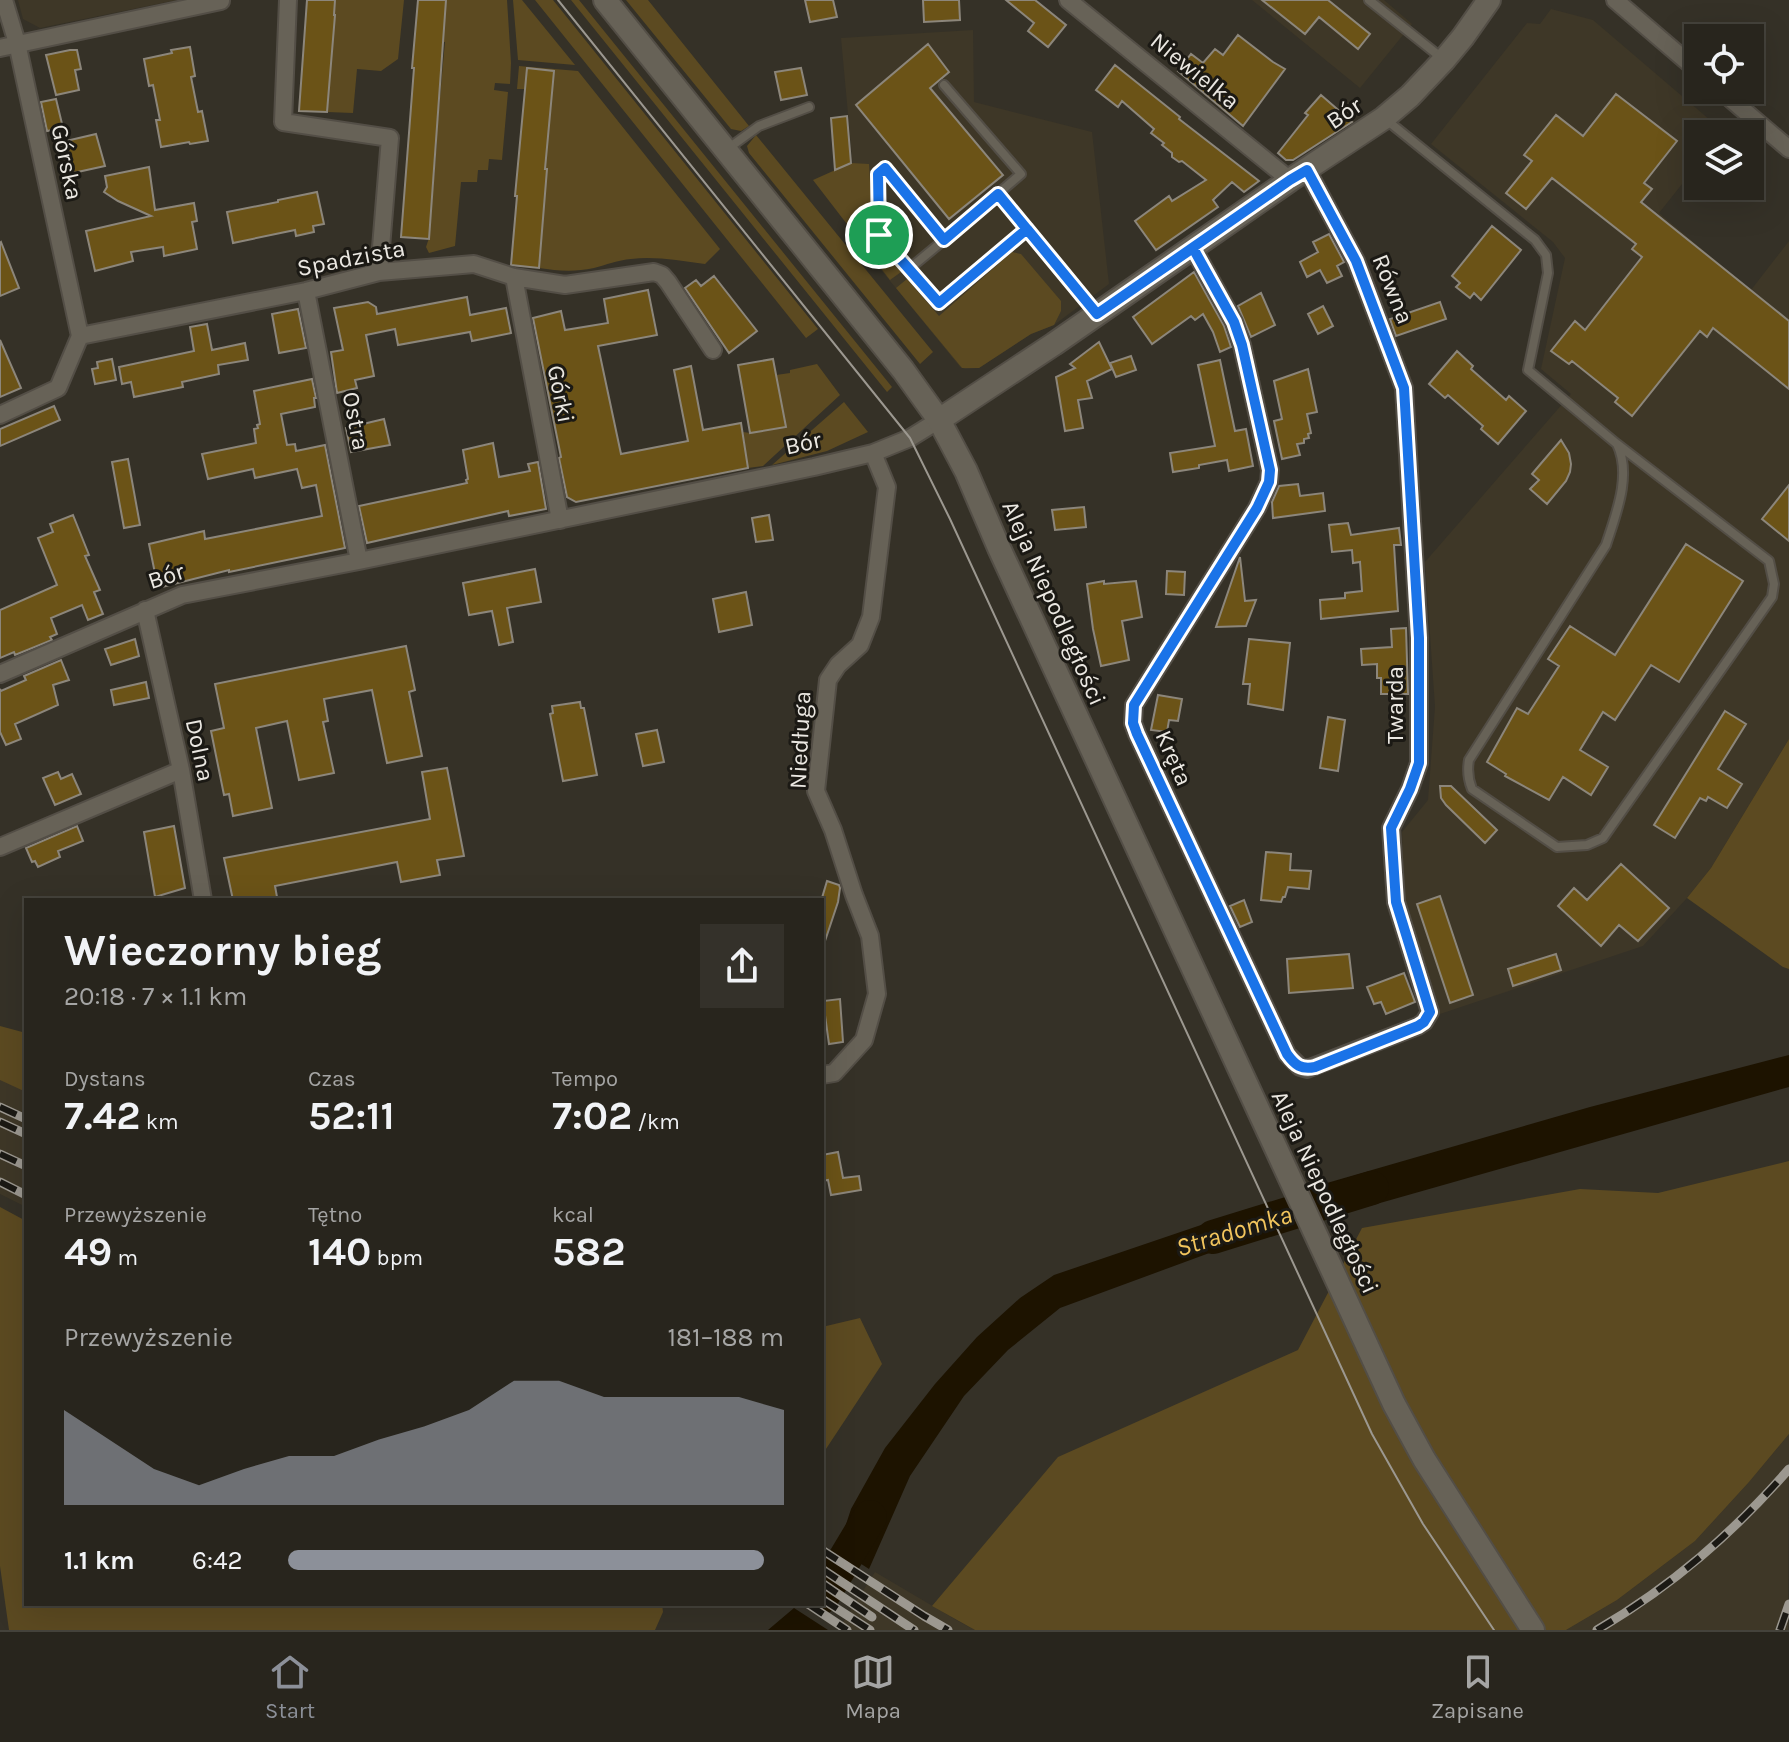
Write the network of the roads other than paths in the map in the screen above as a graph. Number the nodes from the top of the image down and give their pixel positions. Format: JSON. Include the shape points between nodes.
{"nodes":[{"id":1,"x":4,"y":0,"type":"edge"},
{"id":2,"x":288,"y":0,"type":"edge"},
{"id":3,"x":605,"y":0,"type":"edge"},
{"id":4,"x":1068,"y":0,"type":"edge"},
{"id":5,"x":1369,"y":0,"type":"edge"},
{"id":6,"x":1489,"y":0,"type":"edge"},
{"id":7,"x":1615,"y":0,"type":"edge"},
{"id":8,"x":221,"y":1,"type":"edge"},
{"id":9,"x":17,"y":43,"type":"junction"},
{"id":10,"x":0,"y":48,"type":"edge"},
{"id":11,"x":1684,"y":59,"type":"edge"},
{"id":12,"x":1444,"y":60,"type":"junction"},
{"id":13,"x":944,"y":85,"type":"dead end"},
{"id":14,"x":1736,"y":104,"type":"edge"},
{"id":15,"x":809,"y":107,"type":"dead end"},
{"id":16,"x":1384,"y":118,"type":"junction"},
{"id":17,"x":1789,"y":149,"type":"edge"},
{"id":18,"x":725,"y":150,"type":"junction"},
{"id":19,"x":1298,"y":175,"type":"junction"},
{"id":20,"x":998,"y":194,"type":"junction"},
{"id":21,"x":1027,"y":229,"type":"junction"},
{"id":22,"x":944,"y":240,"type":"junction"},
{"id":23,"x":1193,"y":248,"type":"junction"},
{"id":24,"x":909,"y":269,"type":"junction"},
{"id":25,"x":379,"y":272,"type":"junction"},
{"id":26,"x":514,"y":277,"type":"junction"},
{"id":27,"x":306,"y":291,"type":"junction"},
{"id":28,"x":1097,"y":314,"type":"junction"},
{"id":29,"x":80,"y":336,"type":"junction"},
{"id":30,"x":713,"y":350,"type":"dead end"},
{"id":31,"x":1404,"y":388,"type":"joint"},
{"id":32,"x":0,"y":415,"type":"edge"},
{"id":33,"x":939,"y":420,"type":"junction"},
{"id":34,"x":1617,"y":444,"type":"junction"},
{"id":35,"x":873,"y":453,"type":"junction"},
{"id":36,"x":560,"y":520,"type":"junction"},
{"id":37,"x":359,"y":561,"type":"junction"},
{"id":38,"x":145,"y":610,"type":"junction"},
{"id":39,"x":0,"y":674,"type":"edge"},
{"id":40,"x":181,"y":770,"type":"junction"},
{"id":41,"x":0,"y":847,"type":"edge"},
{"id":42,"x":203,"y":898,"type":"edge"},
{"id":43,"x":1430,"y":1012,"type":"joint"},
{"id":44,"x":828,"y":1074,"type":"edge"},
{"id":45,"x":1533,"y":1630,"type":"edge"}],
"edges":[{"from":1,"to":9,"type":"street","name":"Górska"},
{"from":2,"to":25,"type":"street","via":[[283,122],[390,138]]},
{"from":3,"to":18,"type":"street","name":"Aleja Niepodległości"},
{"from":4,"to":19,"type":"street","name":"Niewielka"},
{"from":5,"to":12,"type":"lane"},
{"from":6,"to":12,"type":"street","name":"Bór"},
{"from":7,"to":11,"type":"street"},
{"from":8,"to":9,"type":"street"},
{"from":9,"to":10,"type":"street"},
{"from":9,"to":29,"type":"street","name":"Górska"},
{"from":12,"to":16,"type":"street","name":"Bór"},
{"from":13,"to":20,"type":"lane","via":[[1021,174]]},
{"from":14,"to":17,"type":"street"},
{"from":15,"to":18,"type":"lane","via":[[759,126]]},
{"from":16,"to":19,"type":"street","name":"Bór"},
{"from":16,"to":34,"type":"lane","via":[[1535,240],[1546,255],[1548,273],[1528,370]]},
{"from":18,"to":33,"type":"street","name":"Aleja Niepodległości"},
{"from":19,"to":23,"type":"street","name":"Bór"},
{"from":19,"to":31,"type":"street","name":"Równa","via":[[1356,261]]},
{"from":20,"to":21,"type":"lane"},
{"from":20,"to":22,"type":"lane"},
{"from":21,"to":24,"type":"lane","via":[[939,303]]},
{"from":21,"to":28,"type":"lane"},
{"from":22,"to":24,"type":"lane"},
{"from":22,"to":24,"type":"lane","via":[[885,168],[878,174],[879,235]]},
{"from":23,"to":28,"type":"street","name":"Bór"},
{"from":23,"to":43,"type":"street","name":"Kręta","via":[[1242,345],[1269,482],[1134,705],[1133,723],[1292,1061],[1315,1067],[1418,1026]]},
{"from":25,"to":26,"type":"street","name":"Spadzista","via":[[474,264]]},
{"from":25,"to":27,"type":"street","name":"Spadzista"},
{"from":26,"to":30,"type":"street","name":"Spadzista","via":[[565,285],[654,272],[668,282]]},
{"from":26,"to":36,"type":"street","name":"Górki"},
{"from":27,"to":29,"type":"street","name":"Spadzista"},
{"from":27,"to":37,"type":"street","name":"Ostra"},
{"from":28,"to":33,"type":"street","name":"Bór"},
{"from":29,"to":32,"type":"street","via":[[58,388]]},
{"from":31,"to":43,"type":"street","name":"Twarda","via":[[1419,638],[1419,763],[1391,828],[1396,902]]},
{"from":33,"to":35,"type":"street","name":"Bór"},
{"from":33,"to":45,"type":"street","name":"Aleja Niepodległości","via":[[1394,1404]]},
{"from":34,"to":34,"type":"lane","via":[[1623,470],[1606,545],[1467,769],[1472,789],[1557,847],[1603,838],[1772,597],[1774,584],[1769,561]]},
{"from":35,"to":36,"type":"street","name":"Bór"},
{"from":35,"to":44,"type":"street","name":"Niedługa","via":[[887,487],[871,617],[860,645],[828,680],[816,791],[870,936],[877,994],[864,1040]]},
{"from":36,"to":37,"type":"street","name":"Bór"},
{"from":37,"to":38,"type":"street","name":"Bór","via":[[182,595]]},
{"from":38,"to":39,"type":"street","name":"Bór"},
{"from":38,"to":40,"type":"street","name":"Dolna"},
{"from":40,"to":41,"type":"street"},
{"from":40,"to":42,"type":"street","name":"Dolna"}]}
